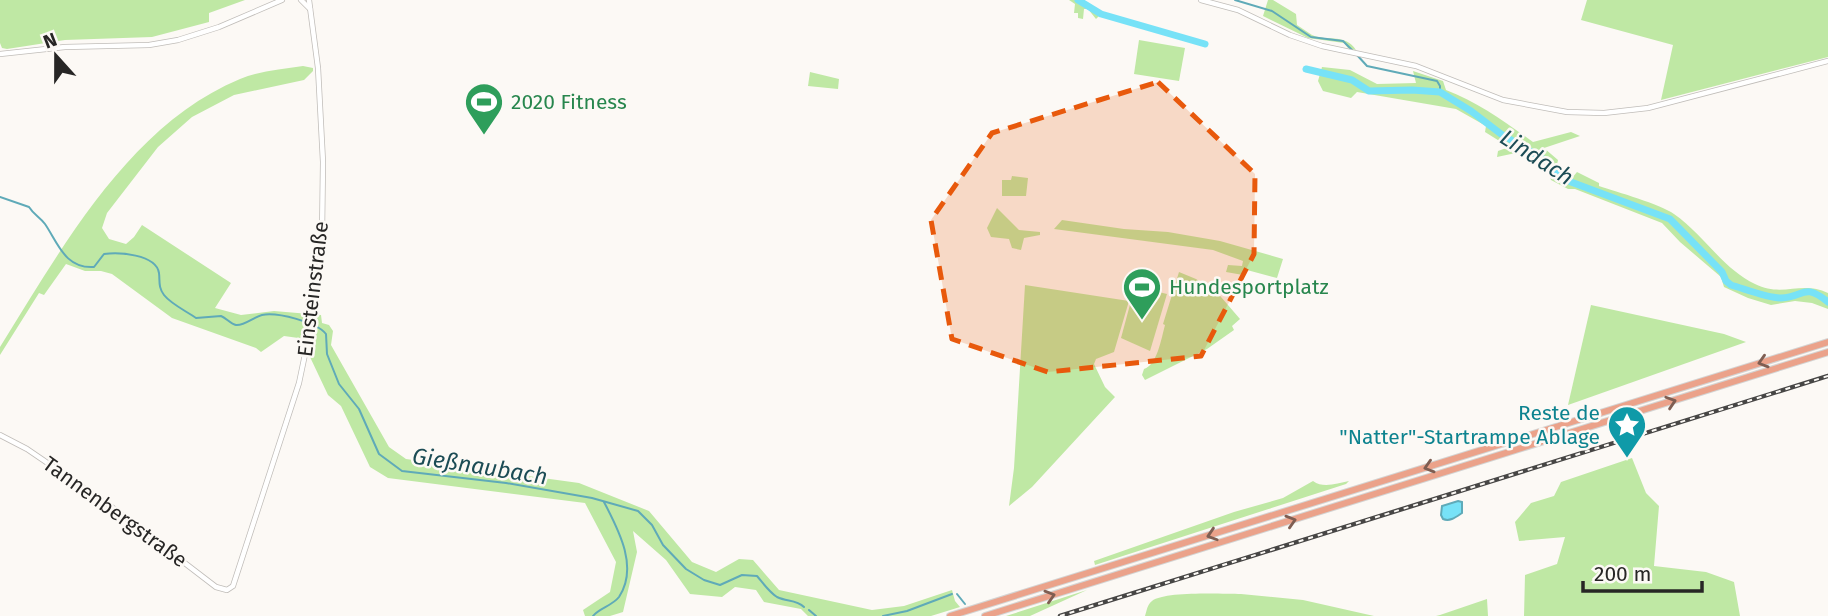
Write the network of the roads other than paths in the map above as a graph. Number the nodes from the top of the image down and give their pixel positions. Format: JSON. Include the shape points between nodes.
{"nodes":[{"id":1,"x":282,"y":0,"type":"edge"},
{"id":2,"x":301,"y":0,"type":"edge"},
{"id":3,"x":309,"y":0,"type":"edge"},
{"id":4,"x":1201,"y":0,"type":"edge"},
{"id":5,"x":313,"y":16,"type":"junction"},
{"id":6,"x":0,"y":54,"type":"edge"},
{"id":7,"x":1828,"y":61,"type":"edge"},
{"id":8,"x":1828,"y":342,"type":"edge"},
{"id":9,"x":1828,"y":352,"type":"edge"},
{"id":10,"x":0,"y":435,"type":"edge"},
{"id":11,"x":227,"y":590,"type":"joint"},
{"id":12,"x":950,"y":616,"type":"edge"},
{"id":13,"x":985,"y":616,"type":"edge"}],
"edges":[{"from":1,"to":6,"type":"main road","via":[[210,31],[170,42]]},
{"from":2,"to":5,"type":"main road"},
{"from":3,"to":5,"type":"main road","name":"Einsteinstraße"},
{"from":4,"to":7,"type":"main road","via":[[1238,10],[1309,42],[1416,66],[1503,100],[1541,109],[1594,114],[1638,110]]},
{"from":5,"to":11,"type":"main road","name":"Einsteinstraße","via":[[323,190],[314,319],[286,426],[236,578]]},
{"from":8,"to":12,"type":"highway","one_way":true},
{"from":13,"to":9,"type":"highway","one_way":true},
{"from":10,"to":11,"type":"main road","name":"Tannenbergstraße","via":[[109,505],[216,587]]}]}
